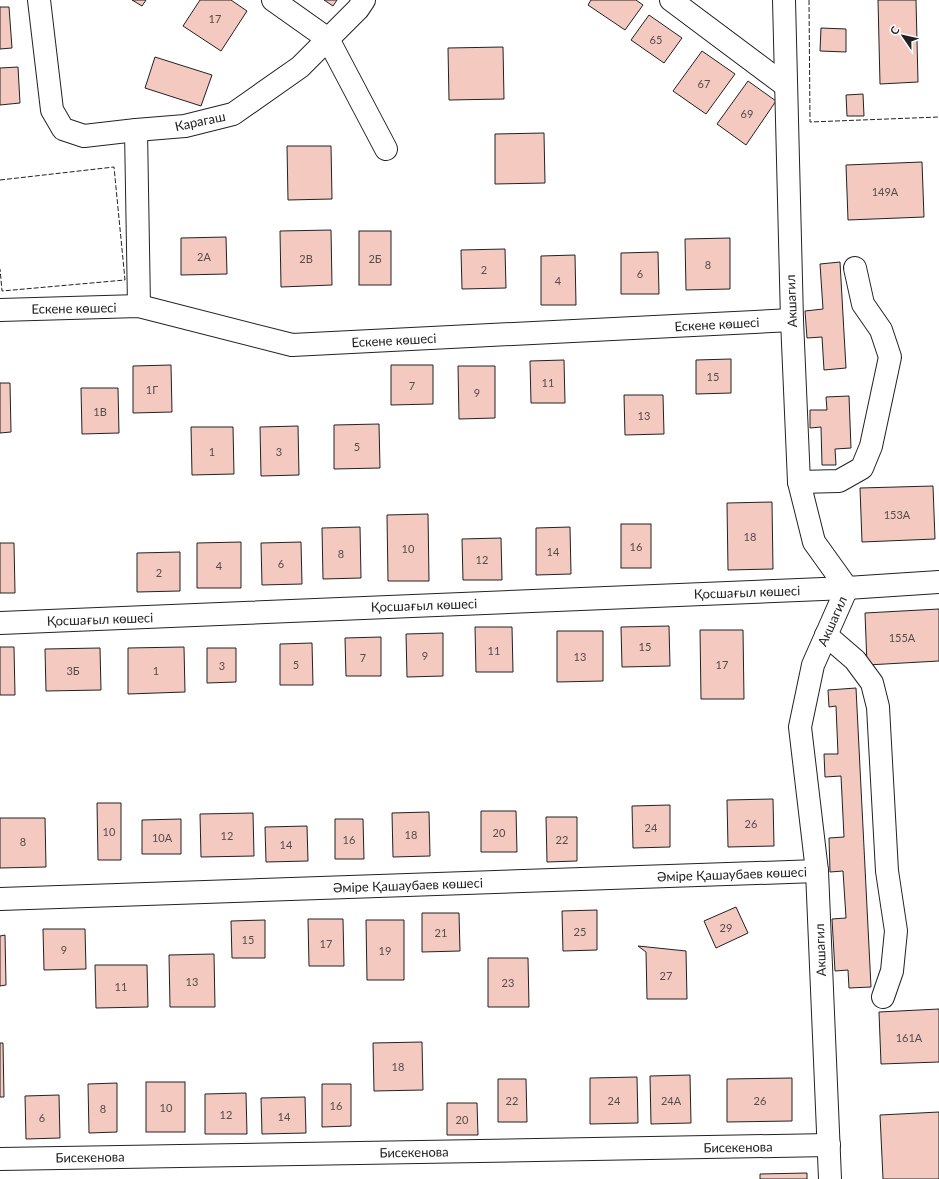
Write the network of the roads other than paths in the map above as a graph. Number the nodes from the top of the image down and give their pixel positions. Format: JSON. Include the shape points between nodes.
{"nodes":[{"id":1,"x":39,"y":0,"type":"edge"},
{"id":2,"x":273,"y":0,"type":"edge"},
{"id":3,"x":364,"y":0,"type":"edge"},
{"id":4,"x":671,"y":0,"type":"edge"},
{"id":5,"x":784,"y":0,"type":"edge"},
{"id":6,"x":328,"y":39,"type":"junction"},
{"id":7,"x":786,"y":86,"type":"junction"},
{"id":8,"x":136,"y":130,"type":"junction"},
{"id":9,"x":386,"y":149,"type":"dead end"},
{"id":10,"x":855,"y":268,"type":"dead end"},
{"id":11,"x":139,"y":306,"type":"junction"},
{"id":12,"x":0,"y":310,"type":"edge"},
{"id":13,"x":792,"y":320,"type":"junction"},
{"id":14,"x":799,"y":482,"type":"junction"},
{"id":15,"x":939,"y":582,"type":"edge"},
{"id":16,"x":847,"y":588,"type":"junction"},
{"id":17,"x":0,"y":623,"type":"edge"},
{"id":18,"x":826,"y":636,"type":"junction"},
{"id":19,"x":817,"y":871,"type":"junction"},
{"id":20,"x":0,"y":899,"type":"edge"},
{"id":21,"x":883,"y":997,"type":"dead end"},
{"id":22,"x":829,"y":1145,"type":"junction"},
{"id":23,"x":0,"y":1159,"type":"edge"},
{"id":24,"x":830,"y":1179,"type":"edge"}],
"edges":[{"from":1,"to":8,"type":"street","name":"Карагаш","via":[[52,110],[63,129],[84,136]]},
{"from":2,"to":6,"type":"street"},
{"from":3,"to":6,"type":"street","name":"Карагаш"},
{"from":4,"to":7,"type":"street"},
{"from":5,"to":7,"type":"street","name":"Акшагил"},
{"from":6,"to":8,"type":"street","name":"Карагаш","via":[[300,67],[233,114],[185,126]]},
{"from":6,"to":9,"type":"street"},
{"from":7,"to":13,"type":"street","name":"Акшагил"},
{"from":8,"to":11,"type":"street"},
{"from":10,"to":14,"type":"street","via":[[863,304],[881,330],[890,357],[871,446],[862,468],[839,481]]},
{"from":11,"to":12,"type":"street","name":"Ескене көшесі"},
{"from":11,"to":13,"type":"street","name":"Ескене көшесі","via":[[292,345]]},
{"from":13,"to":14,"type":"street","name":"Акшагил"},
{"from":14,"to":16,"type":"street","name":"Акшагил","via":[[814,542]]},
{"from":15,"to":16,"type":"street","name":"Қосшағыл көшесі"},
{"from":16,"to":17,"type":"street","name":"Қосшағыл көшесі"},
{"from":16,"to":18,"type":"street","name":"Акшагил"},
{"from":18,"to":19,"type":"street","name":"Акшагил","via":[[813,664],[800,727]]},
{"from":18,"to":21,"type":"street","via":[[855,660],[872,683],[878,708],[887,871],[896,931],[892,971]]},
{"from":19,"to":20,"type":"street","name":"Әміре Қашаубаев көшесі"},
{"from":19,"to":22,"type":"street","name":"Акшагил"},
{"from":22,"to":23,"type":"street","name":"Бисекенова"},
{"from":22,"to":24,"type":"street","name":"Акшагил"}]}
